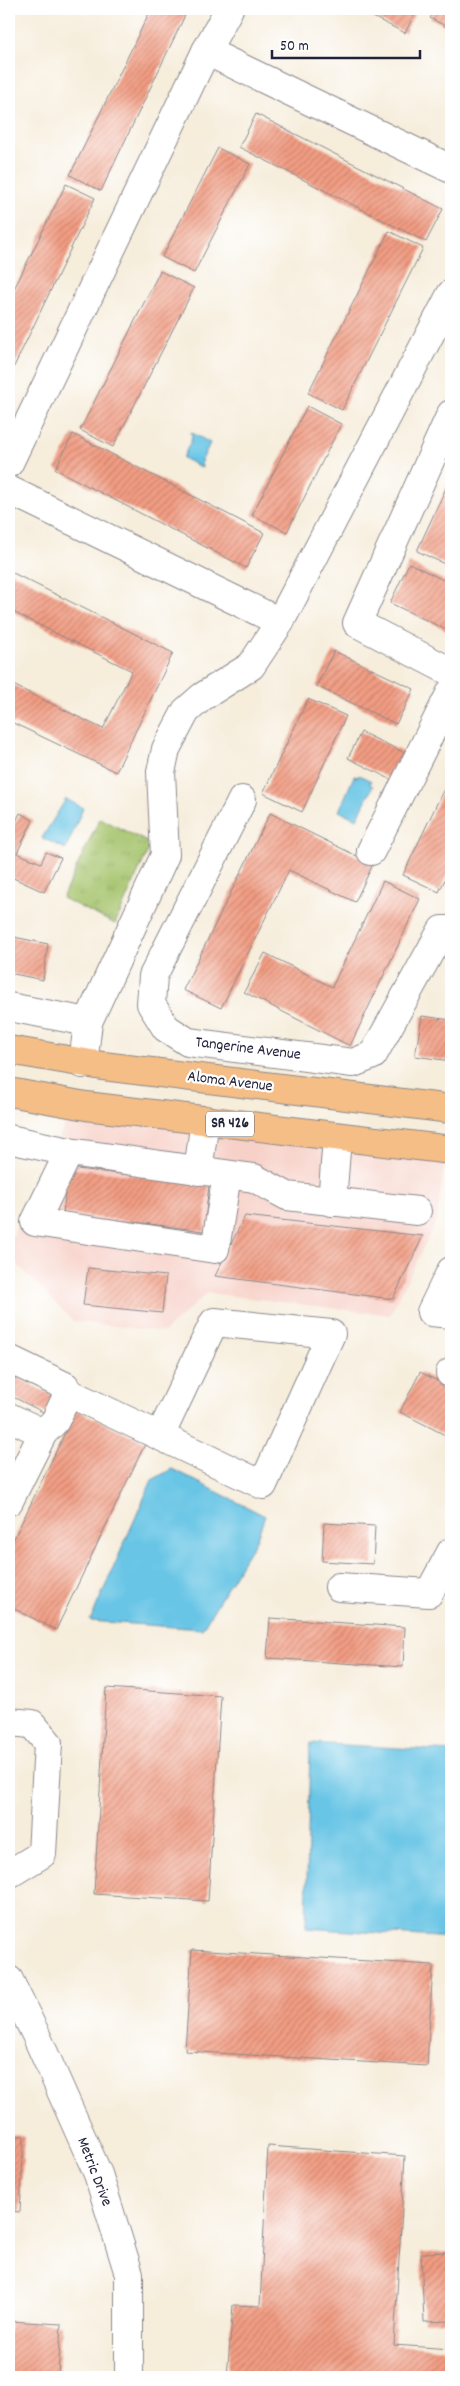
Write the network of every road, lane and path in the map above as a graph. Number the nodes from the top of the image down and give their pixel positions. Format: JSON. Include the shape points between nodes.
{"nodes":[{"id":1,"x":229,"y":9,"type":"edge"},
{"id":2,"x":206,"y":50,"type":"junction"},
{"id":3,"x":451,"y":169,"type":"edge"},
{"id":4,"x":451,"y":294,"type":"edge"},
{"id":5,"x":451,"y":414,"type":"edge"},
{"id":6,"x":9,"y":463,"type":"edge"},
{"id":7,"x":9,"y":490,"type":"edge"},
{"id":8,"x":280,"y":622,"type":"junction"},
{"id":9,"x":451,"y":672,"type":"edge"},
{"id":10,"x":451,"y":692,"type":"edge"},
{"id":11,"x":242,"y":800,"type":"dead end"},
{"id":12,"x":371,"y":851,"type":"dead end"},
{"id":13,"x":451,"y":930,"type":"edge"},
{"id":14,"x":9,"y":1006,"type":"edge"},
{"id":15,"x":88,"y":1022,"type":"junction"},
{"id":16,"x":9,"y":1050,"type":"edge"},
{"id":17,"x":83,"y":1064,"type":"junction"},
{"id":18,"x":274,"y":1087,"type":"junction"},
{"id":19,"x":9,"y":1092,"type":"edge"},
{"id":20,"x":451,"y":1109,"type":"edge"},
{"id":21,"x":205,"y":1120,"type":"junction"},
{"id":22,"x":451,"y":1135,"type":"edge"},
{"id":23,"x":338,"y":1138,"type":"junction"},
{"id":24,"x":9,"y":1139,"type":"edge"},
{"id":25,"x":451,"y":1150,"type":"edge"},
{"id":26,"x":69,"y":1152,"type":"junction"},
{"id":27,"x":198,"y":1171,"type":"junction"},
{"id":28,"x":227,"y":1175,"type":"junction"},
{"id":29,"x":332,"y":1202,"type":"junction"},
{"id":30,"x":417,"y":1210,"type":"dead end"},
{"id":31,"x":451,"y":1271,"type":"edge"},
{"id":32,"x":451,"y":1314,"type":"edge"},
{"id":33,"x":9,"y":1359,"type":"edge"},
{"id":34,"x":65,"y":1390,"type":"junction"},
{"id":35,"x":9,"y":1417,"type":"edge"},
{"id":36,"x":43,"y":1433,"type":"junction"},
{"id":37,"x":160,"y":1436,"type":"junction"},
{"id":38,"x":9,"y":1501,"type":"edge"},
{"id":39,"x":451,"y":1552,"type":"edge"},
{"id":40,"x":339,"y":1587,"type":"dead end"},
{"id":41,"x":9,"y":1722,"type":"edge"},
{"id":42,"x":9,"y":1874,"type":"edge"},
{"id":43,"x":9,"y":1980,"type":"edge"},
{"id":44,"x":129,"y":2377,"type":"edge"}],
"edges":[{"from":1,"to":2,"type":"street"},
{"from":2,"to":3,"type":"street"},
{"from":2,"to":6,"type":"street"},
{"from":4,"to":8,"type":"street"},
{"from":5,"to":9,"type":"street","via":[[357,624]]},
{"from":7,"to":8,"type":"street"},
{"from":8,"to":15,"type":"street","via":[[251,666],[202,697],[186,711],[175,729],[161,772],[165,856]]},
{"from":10,"to":12,"type":"street"},
{"from":11,"to":13,"type":"street","name":"Tangerine Avenue","via":[[153,976],[151,1004],[166,1028],[188,1042],[353,1063],[373,1055],[442,930]]},
{"from":14,"to":15,"type":"street"},
{"from":15,"to":17,"type":"street"},
{"from":16,"to":17,"type":"main road","name":"Aloma Avenue"},
{"from":17,"to":18,"type":"main road","name":"Aloma Avenue"},
{"from":18,"to":20,"type":"main road","name":"Aloma Avenue"},
{"from":18,"to":21,"type":"main road","via":[[236,1100]]},
{"from":19,"to":21,"type":"main road","number":"SR 426","via":[[86,1106]]},
{"from":21,"to":23,"type":"main road","number":"SR 426"},
{"from":21,"to":27,"type":"street"},
{"from":22,"to":23,"type":"main road","via":[[372,1126],[352,1127]]},
{"from":23,"to":25,"type":"main road","number":"SR 426"},
{"from":23,"to":29,"type":"street"},
{"from":24,"to":26,"type":"street"},
{"from":26,"to":27,"type":"street"},
{"from":26,"to":28,"type":"street","via":[[35,1222],[215,1249]]},
{"from":27,"to":28,"type":"street"},
{"from":28,"to":29,"type":"street","via":[[254,1178],[287,1196]]},
{"from":29,"to":30,"type":"street"},
{"from":31,"to":32,"type":"street","via":[[431,1312]]},
{"from":33,"to":34,"type":"street","via":[[65,1386]]},
{"from":34,"to":36,"type":"street","via":[[66,1398],[55,1421]]},
{"from":34,"to":37,"type":"street"},
{"from":35,"to":36,"type":"street"},
{"from":36,"to":38,"type":"street"},
{"from":37,"to":37,"type":"street","via":[[263,1485],[331,1334],[214,1322]]},
{"from":39,"to":40,"type":"street","via":[[429,1593]]},
{"from":41,"to":42,"type":"street","via":[[32,1724],[48,1743],[42,1854]]},
{"from":43,"to":44,"type":"street","name":"Metric Drive","via":[[98,2174],[129,2274]]}]}
